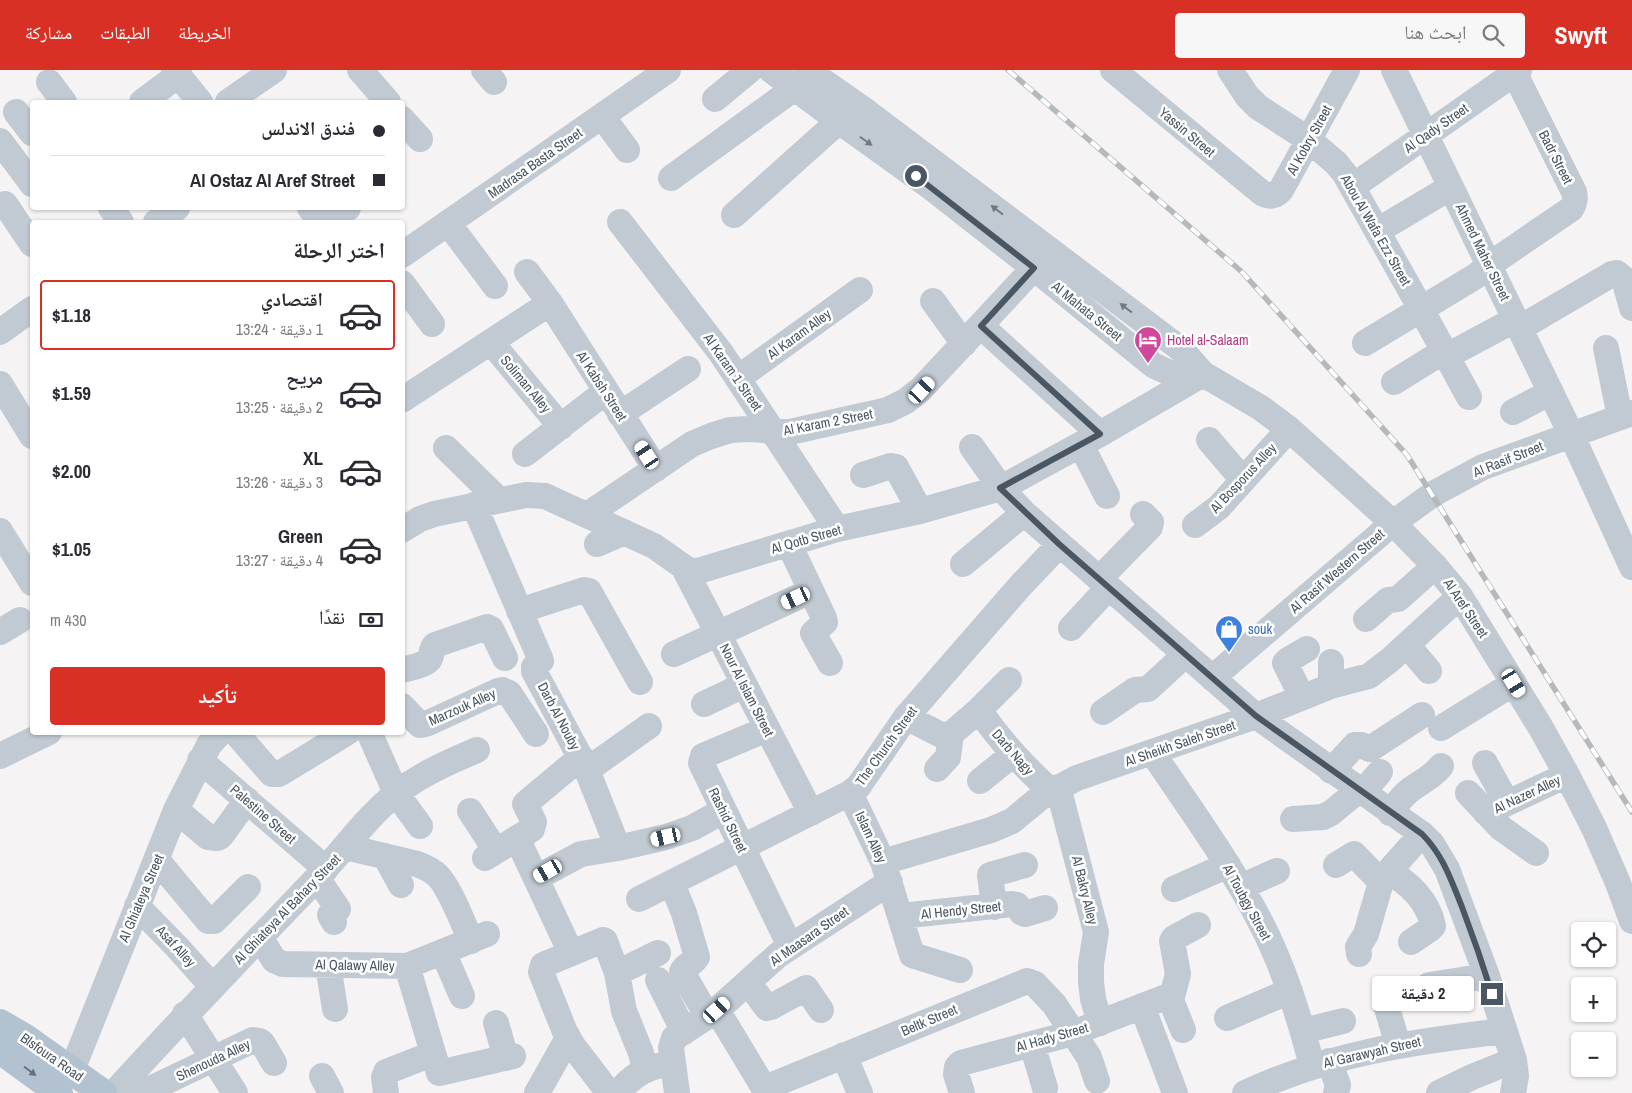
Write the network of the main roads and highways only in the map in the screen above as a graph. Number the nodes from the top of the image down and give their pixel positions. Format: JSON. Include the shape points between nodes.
{"nodes":[{"id":1,"x":0,"y":1023,"type":"edge"},
{"id":2,"x":0,"y":1050,"type":"edge"},
{"id":3,"x":65,"y":1081,"type":"edge"},
{"id":4,"x":103,"y":1093,"type":"edge"}],
"edges":[{"from":1,"to":3,"type":"main road","name":"Blsfoura Road"},
{"from":2,"to":3,"type":"main road","name":"Blsfoura Road","one_way":true},
{"from":3,"to":4,"type":"main road","name":"Blsfoura Road"}]}
